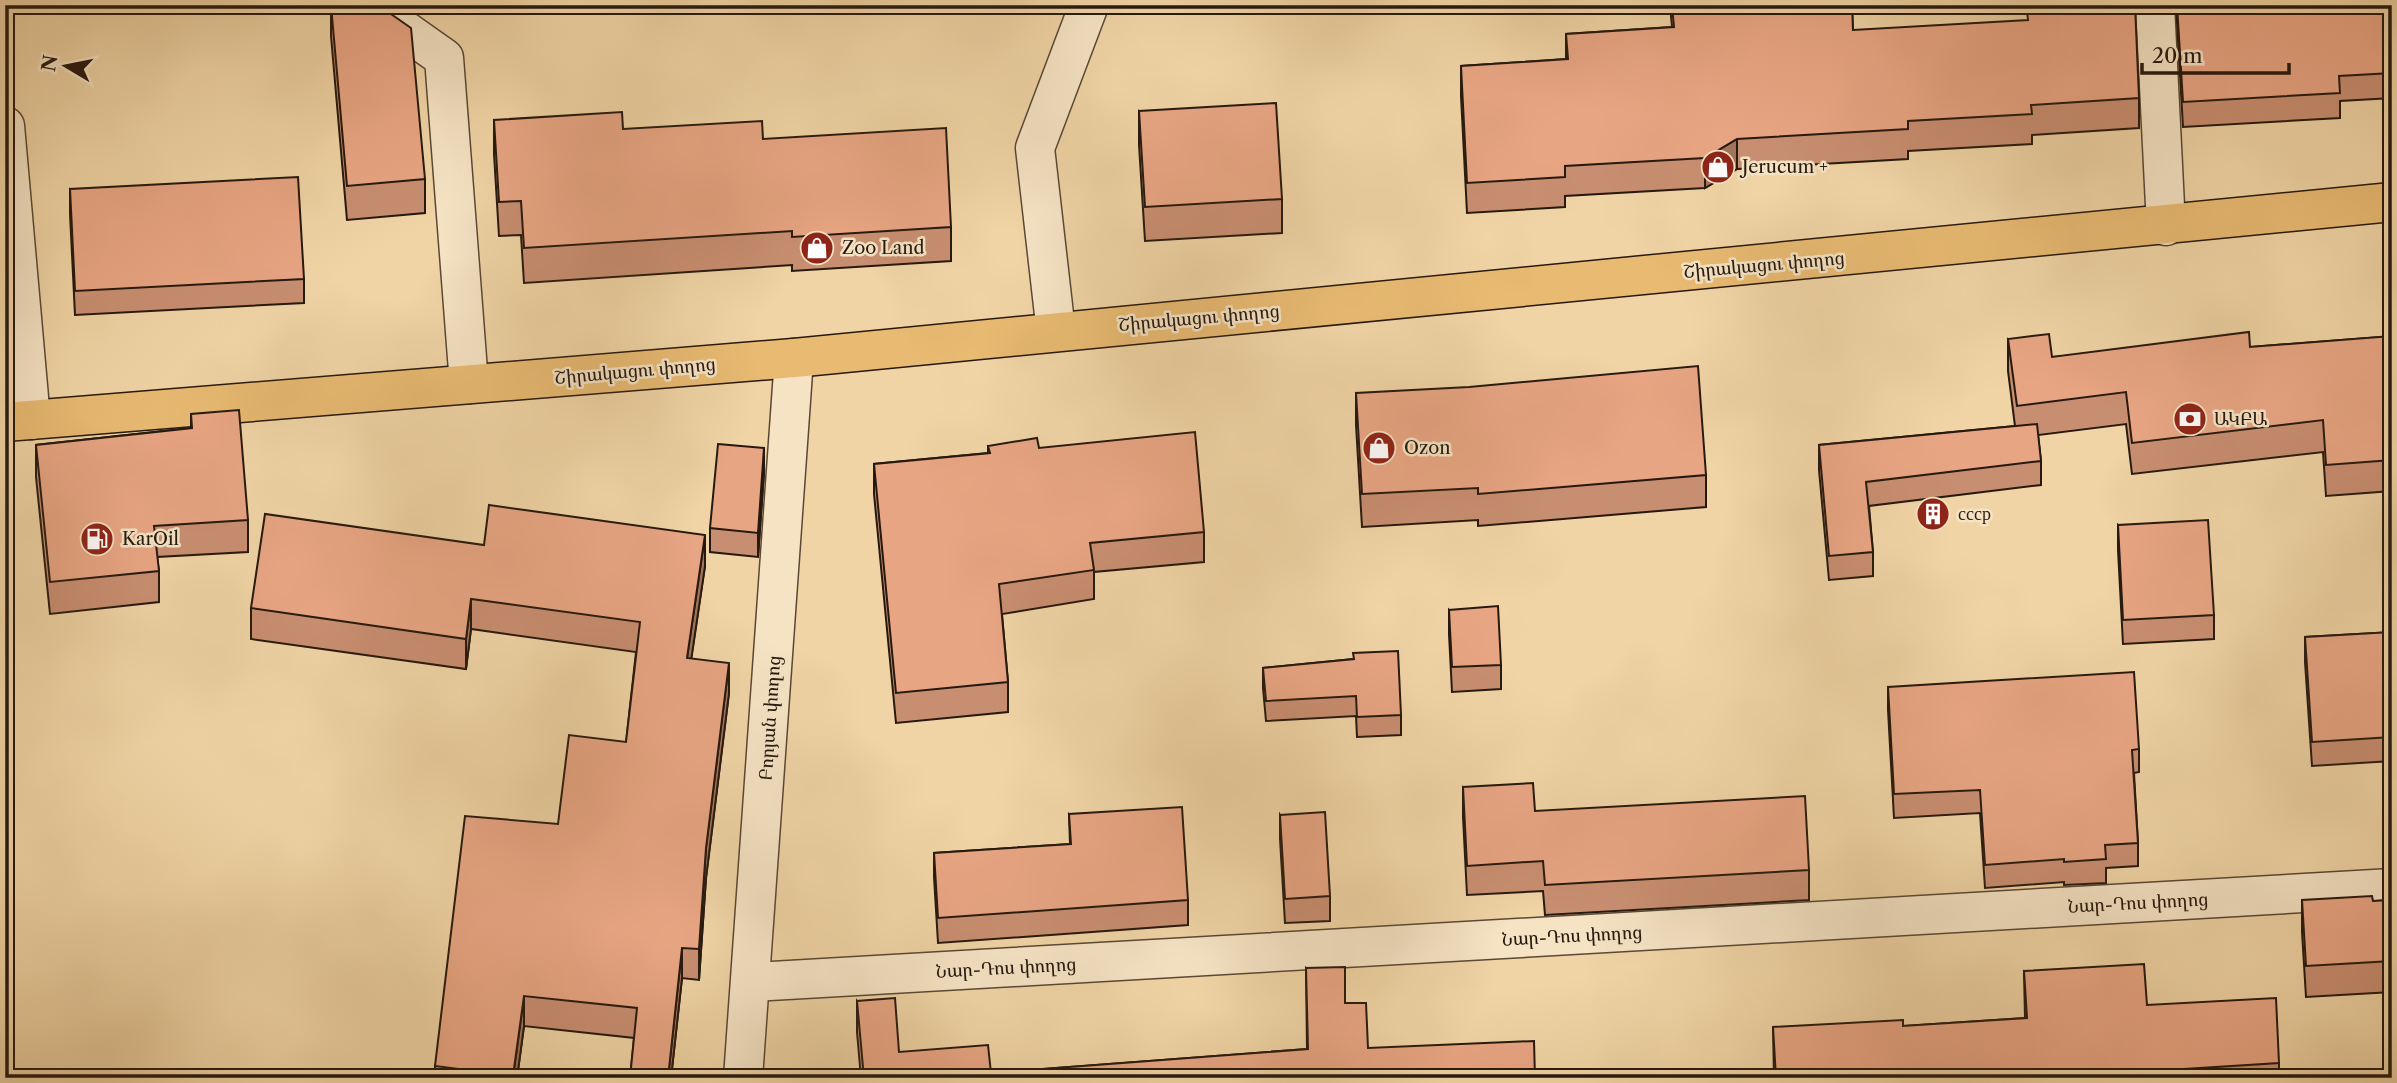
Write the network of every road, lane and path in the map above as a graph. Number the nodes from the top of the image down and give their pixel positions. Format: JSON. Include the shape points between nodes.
{"nodes":[{"id":1,"x":369,"y":5,"type":"edge"},
{"id":2,"x":1089,"y":5,"type":"edge"},
{"id":3,"x":2155,"y":5,"type":"edge"},
{"id":4,"x":5,"y":126,"type":"edge"},
{"id":5,"x":2392,"y":202,"type":"edge"},
{"id":6,"x":2166,"y":226,"type":"junction"},
{"id":7,"x":1056,"y":332,"type":"junction"},
{"id":8,"x":794,"y":358,"type":"junction"},
{"id":9,"x":468,"y":384,"type":"junction"},
{"id":10,"x":18,"y":421,"type":"edge"},
{"id":11,"x":2392,"y":888,"type":"edge"},
{"id":12,"x":752,"y":982,"type":"junction"},
{"id":13,"x":743,"y":1078,"type":"edge"}],
"edges":[{"from":1,"to":9,"type":"street","via":[[444,58]]},
{"from":2,"to":7,"type":"street","via":[[1035,148]]},
{"from":3,"to":6,"type":"street"},
{"from":4,"to":10,"type":"street"},
{"from":5,"to":6,"type":"main road","name":"Շիրակացու փողոց"},
{"from":6,"to":7,"type":"main road","name":"Շիրակացու փողոց"},
{"from":7,"to":8,"type":"main road","name":"Շիրակացու փողոց"},
{"from":8,"to":9,"type":"main road","name":"Շիրակացու փողոց"},
{"from":8,"to":12,"type":"street","name":"Բորյան փողոց"},
{"from":9,"to":10,"type":"main road","name":"Շիրակացու փողոց"},
{"from":11,"to":12,"type":"street","name":"Նար-Դոս փողոց"},
{"from":12,"to":13,"type":"street","name":"Բորյան փողոց"}]}
